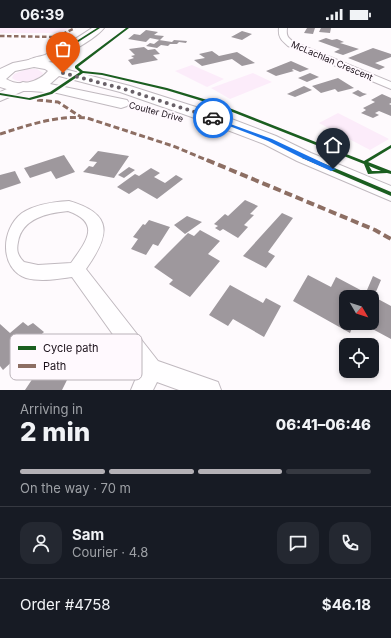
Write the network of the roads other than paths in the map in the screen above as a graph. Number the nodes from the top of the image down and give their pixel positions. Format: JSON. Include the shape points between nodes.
{"nodes":[{"id":1,"x":99,"y":28,"type":"edge"},
{"id":2,"x":283,"y":28,"type":"edge"},
{"id":3,"x":78,"y":42,"type":"junction"},
{"id":4,"x":0,"y":62,"type":"edge"},
{"id":5,"x":30,"y":63,"type":"junction"},
{"id":6,"x":54,"y":68,"type":"junction"},
{"id":7,"x":0,"y":77,"type":"edge"},
{"id":8,"x":0,"y":81,"type":"edge"},
{"id":9,"x":25,"y":86,"type":"junction"},
{"id":10,"x":391,"y":86,"type":"edge"},
{"id":11,"x":0,"y":97,"type":"edge"},
{"id":12,"x":304,"y":157,"type":"junction"},
{"id":13,"x":391,"y":194,"type":"edge"},
{"id":14,"x":76,"y":270,"type":"junction"},
{"id":15,"x":124,"y":334,"type":"edge"},
{"id":16,"x":142,"y":357,"type":"edge"},
{"id":17,"x":151,"y":369,"type":"junction"},
{"id":18,"x":142,"y":390,"type":"edge"},
{"id":19,"x":210,"y":390,"type":"edge"}],
"edges":[{"from":1,"to":3,"type":"main road"},
{"from":2,"to":10,"type":"street","name":"McLachlan Crescent","via":[[284,39],[291,44]]},
{"from":3,"to":5,"type":"main road","via":[[43,61]]},
{"from":3,"to":6,"type":"main road","via":[[55,62]]},
{"from":4,"to":5,"type":"main road"},
{"from":5,"to":6,"type":"main road","name":"Coulter Drive"},
{"from":5,"to":7,"type":"main road","via":[[4,71]]},
{"from":6,"to":9,"type":"main road","via":[[56,72],[47,80]]},
{"from":6,"to":12,"type":"main road","name":"Coulter Drive","via":[[63,73],[124,89],[214,119],[270,140]]},
{"from":8,"to":9,"type":"main road","name":"Coulter Drive","via":[[8,85]]},
{"from":9,"to":11,"type":"main road"},
{"from":9,"to":12,"type":"main road","name":"Coulter Drive","via":[[72,92],[147,109]]},
{"from":12,"to":13,"type":"main road","name":"Coulter Drive"},
{"from":14,"to":14,"type":"street","via":[[40,273],[14,266],[7,257],[5,246],[9,235],[28,216],[41,210],[68,206],[81,209],[96,223],[97,233],[94,244]]},
{"from":14,"to":15,"type":"street"},
{"from":16,"to":17,"type":"street"},
{"from":17,"to":18,"type":"street"},
{"from":17,"to":19,"type":"street"}]}
